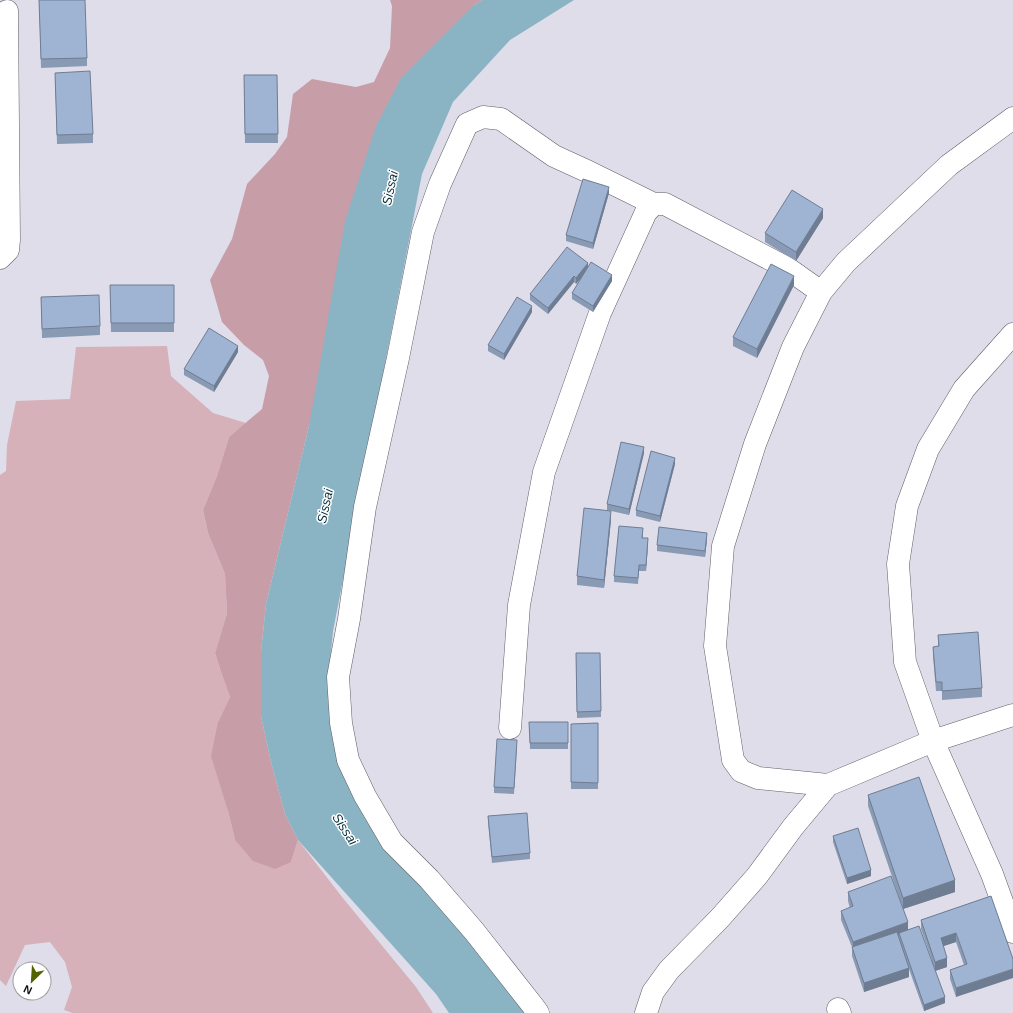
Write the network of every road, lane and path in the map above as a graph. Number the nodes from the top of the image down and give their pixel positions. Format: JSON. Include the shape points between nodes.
{"nodes":[{"id":1,"x":7,"y":11,"type":"dead end"},
{"id":2,"x":1013,"y":118,"type":"edge"},
{"id":3,"x":654,"y":204,"type":"junction"},
{"id":4,"x":0,"y":258,"type":"edge"},
{"id":5,"x":821,"y":292,"type":"junction"},
{"id":6,"x":1013,"y":334,"type":"edge"},
{"id":7,"x":1013,"y":714,"type":"edge"},
{"id":8,"x":510,"y":728,"type":"dead end"},
{"id":9,"x":933,"y":741,"type":"junction"},
{"id":10,"x":828,"y":785,"type":"junction"},
{"id":11,"x":1013,"y":932,"type":"edge"},
{"id":12,"x":538,"y":1013,"type":"edge"},
{"id":13,"x":646,"y":1013,"type":"edge"}],
"edges":[{"from":1,"to":4,"type":"street","via":[[9,240],[8,250]]},
{"from":2,"to":5,"type":"street","via":[[949,165],[846,262]]},
{"from":3,"to":5,"type":"street","via":[[665,204],[786,268]]},
{"from":3,"to":8,"type":"street","via":[[646,212],[600,313],[544,472],[519,605]]},
{"from":3,"to":12,"type":"street","via":[[554,156],[501,120],[483,117],[467,124],[440,184],[423,232],[365,507],[338,678],[341,723],[348,760],[365,796],[392,842],[429,879]]},
{"from":5,"to":10,"type":"street","via":[[793,347],[755,444],[723,546],[715,646],[733,760],[742,771],[758,778]]},
{"from":6,"to":9,"type":"street","via":[[964,389],[928,449],[907,506],[898,564],[905,662]]},
{"from":7,"to":9,"type":"street"},
{"from":9,"to":10,"type":"street"},
{"from":9,"to":11,"type":"street","via":[[992,874]]},
{"from":10,"to":13,"type":"street","via":[[757,876],[669,970],[653,992]]}]}
